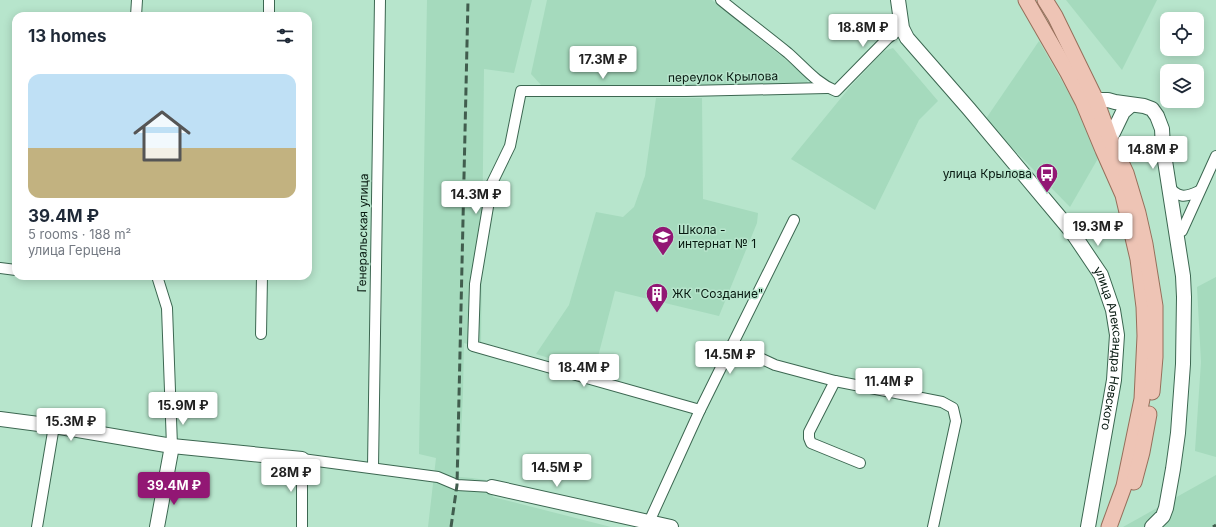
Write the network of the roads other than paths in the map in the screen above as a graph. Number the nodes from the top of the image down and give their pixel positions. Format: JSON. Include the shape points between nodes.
{"nodes":[{"id":1,"x":137,"y":0,"type":"edge"},
{"id":2,"x":269,"y":0,"type":"edge"},
{"id":3,"x":380,"y":0,"type":"edge"},
{"id":4,"x":721,"y":0,"type":"edge"},
{"id":5,"x":898,"y":0,"type":"edge"},
{"id":6,"x":1026,"y":0,"type":"edge"},
{"id":7,"x":1046,"y":0,"type":"edge"},
{"id":8,"x":136,"y":12,"type":"edge"},
{"id":9,"x":269,"y":12,"type":"edge"},
{"id":10,"x":902,"y":28,"type":"junction"},
{"id":11,"x":828,"y":88,"type":"junction"},
{"id":12,"x":1096,"y":100,"type":"junction"},
{"id":13,"x":1131,"y":105,"type":"junction"},
{"id":14,"x":1110,"y":139,"type":"junction"},
{"id":15,"x":1216,"y":156,"type":"edge"},
{"id":16,"x":1120,"y":175,"type":"junction"},
{"id":17,"x":1168,"y":185,"type":"junction"},
{"id":18,"x":1199,"y":191,"type":"junction"},
{"id":19,"x":794,"y":220,"type":"dead end"},
{"id":20,"x":1176,"y":233,"type":"junction"},
{"id":21,"x":0,"y":268,"type":"edge"},
{"id":22,"x":12,"y":270,"type":"edge"},
{"id":23,"x":158,"y":280,"type":"edge"},
{"id":24,"x":262,"y":280,"type":"edge"},
{"id":25,"x":261,"y":334,"type":"dead end"},
{"id":26,"x":732,"y":345,"type":"junction"},
{"id":27,"x":835,"y":381,"type":"junction"},
{"id":28,"x":700,"y":410,"type":"junction"},
{"id":29,"x":0,"y":419,"type":"edge"},
{"id":30,"x":54,"y":426,"type":"junction"},
{"id":31,"x":172,"y":446,"type":"junction"},
{"id":32,"x":302,"y":459,"type":"junction"},
{"id":33,"x":860,"y":463,"type":"dead end"},
{"id":34,"x":373,"y":467,"type":"junction"},
{"id":35,"x":492,"y":487,"type":"joint"},
{"id":36,"x":649,"y":522,"type":"junction"},
{"id":37,"x":37,"y":527,"type":"edge"},
{"id":38,"x":157,"y":527,"type":"edge"},
{"id":39,"x":302,"y":527,"type":"edge"},
{"id":40,"x":671,"y":527,"type":"edge"},
{"id":41,"x":933,"y":527,"type":"edge"},
{"id":42,"x":1088,"y":527,"type":"edge"},
{"id":43,"x":1109,"y":527,"type":"edge"},
{"id":44,"x":1120,"y":527,"type":"edge"},
{"id":45,"x":1152,"y":527,"type":"edge"}],
"edges":[{"from":1,"to":8,"type":"street"},
{"from":2,"to":9,"type":"street"},
{"from":3,"to":34,"type":"street","name":"Генеральская улица"},
{"from":4,"to":11,"type":"street"},
{"from":5,"to":10,"type":"street","name":"улица Александра Невского"},
{"from":6,"to":16,"type":"main road","via":[[1071,79]]},
{"from":7,"to":12,"type":"main road"},
{"from":10,"to":11,"type":"street","via":[[888,38],[836,91]]},
{"from":10,"to":42,"type":"street","name":"улица Александра Невского","via":[[907,38],[1072,232],[1101,275],[1113,310],[1117,335],[1114,380]]},
{"from":11,"to":28,"type":"street","name":"переулок Крылова","via":[[521,91],[510,146],[492,183],[475,284],[473,346]]},
{"from":12,"to":13,"type":"street"},
{"from":12,"to":14,"type":"main road"},
{"from":13,"to":14,"type":"street","via":[[1123,112]]},
{"from":13,"to":17,"type":"street","via":[[1152,109],[1157,116],[1162,129]]},
{"from":14,"to":16,"type":"main road"},
{"from":15,"to":18,"type":"street"},
{"from":16,"to":43,"type":"main road","via":[[1122,196],[1138,259],[1145,336],[1142,399],[1124,486]]},
{"from":16,"to":44,"type":"main road","via":[[1138,213],[1151,275],[1155,306],[1155,357],[1142,452]]},
{"from":17,"to":18,"type":"street","via":[[1177,195],[1191,196]]},
{"from":17,"to":20,"type":"street"},
{"from":18,"to":20,"type":"street","via":[[1182,231]]},
{"from":19,"to":26,"type":"street"},
{"from":20,"to":45,"type":"street","via":[[1184,297],[1178,433],[1166,508]]},
{"from":21,"to":22,"type":"street"},
{"from":23,"to":31,"type":"street","via":[[167,308]]},
{"from":24,"to":25,"type":"street"},
{"from":26,"to":27,"type":"street","via":[[775,365]]},
{"from":26,"to":28,"type":"street"},
{"from":27,"to":33,"type":"street","via":[[809,432],[809,438],[811,442]]},
{"from":27,"to":41,"type":"street","via":[[942,402],[953,408],[956,421]]},
{"from":28,"to":36,"type":"street"},
{"from":29,"to":30,"type":"street"},
{"from":30,"to":31,"type":"street"},
{"from":30,"to":37,"type":"street"},
{"from":31,"to":32,"type":"street"},
{"from":31,"to":38,"type":"street"},
{"from":32,"to":34,"type":"street"},
{"from":32,"to":39,"type":"street"},
{"from":34,"to":35,"type":"street","via":[[438,477],[457,485]]},
{"from":35,"to":36,"type":"street"},
{"from":36,"to":40,"type":"street"}]}
